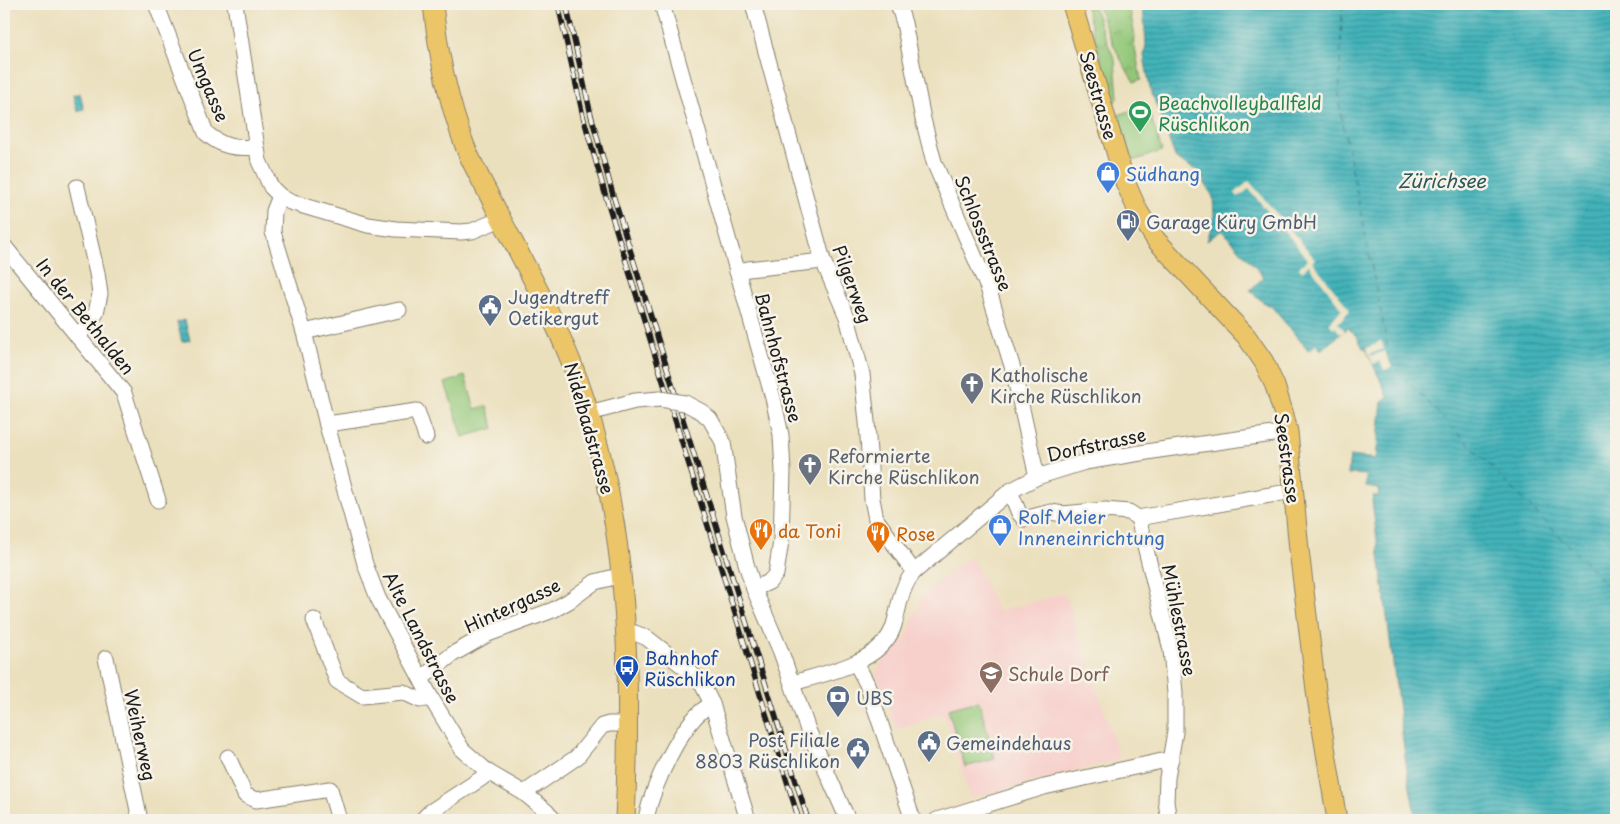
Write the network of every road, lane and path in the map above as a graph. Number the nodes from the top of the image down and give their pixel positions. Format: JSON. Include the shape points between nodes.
{"nodes":[{"id":1,"x":156,"y":4,"type":"edge"},
{"id":2,"x":235,"y":4,"type":"edge"},
{"id":3,"x":433,"y":4,"type":"edge"},
{"id":4,"x":662,"y":4,"type":"edge"},
{"id":5,"x":753,"y":4,"type":"edge"},
{"id":6,"x":898,"y":4,"type":"edge"},
{"id":7,"x":1072,"y":4,"type":"edge"},
{"id":8,"x":256,"y":147,"type":"junction"},
{"id":9,"x":77,"y":186,"type":"dead end"},
{"id":10,"x":280,"y":196,"type":"junction"},
{"id":11,"x":501,"y":219,"type":"junction"},
{"id":12,"x":4,"y":246,"type":"edge"},
{"id":13,"x":823,"y":261,"type":"junction"},
{"id":14,"x":737,"y":272,"type":"junction"},
{"id":15,"x":399,"y":310,"type":"dead end"},
{"id":16,"x":304,"y":332,"type":"junction"},
{"id":17,"x":78,"y":337,"type":"junction"},
{"id":18,"x":589,"y":413,"type":"junction"},
{"id":19,"x":327,"y":425,"type":"junction"},
{"id":20,"x":1288,"y":432,"type":"junction"},
{"id":21,"x":426,"y":437,"type":"dead end"},
{"id":22,"x":1037,"y":476,"type":"junction"},
{"id":23,"x":1010,"y":491,"type":"junction"},
{"id":24,"x":1293,"y":491,"type":"junction"},
{"id":25,"x":158,"y":500,"type":"dead end"},
{"id":26,"x":1138,"y":518,"type":"junction"},
{"id":27,"x":914,"y":572,"type":"junction"},
{"id":28,"x":622,"y":575,"type":"junction"},
{"id":29,"x":754,"y":589,"type":"junction"},
{"id":30,"x":314,"y":620,"type":"dead end"},
{"id":31,"x":626,"y":632,"type":"junction"},
{"id":32,"x":106,"y":658,"type":"dead end"},
{"id":33,"x":856,"y":663,"type":"junction"},
{"id":34,"x":421,"y":678,"type":"junction"},
{"id":35,"x":792,"y":683,"type":"junction"},
{"id":36,"x":430,"y":698,"type":"junction"},
{"id":37,"x":712,"y":704,"type":"junction"},
{"id":38,"x":627,"y":724,"type":"junction"},
{"id":39,"x":228,"y":757,"type":"dead end"},
{"id":40,"x":1171,"y":759,"type":"junction"},
{"id":41,"x":488,"y":772,"type":"junction"},
{"id":42,"x":524,"y":793,"type":"junction"},
{"id":43,"x":646,"y":818,"type":"dead end"},
{"id":44,"x":140,"y":820,"type":"edge"},
{"id":45,"x":339,"y":820,"type":"edge"},
{"id":46,"x":422,"y":820,"type":"edge"},
{"id":47,"x":554,"y":820,"type":"edge"},
{"id":48,"x":625,"y":820,"type":"edge"},
{"id":49,"x":748,"y":820,"type":"edge"},
{"id":50,"x":848,"y":820,"type":"edge"},
{"id":51,"x":913,"y":820,"type":"edge"},
{"id":52,"x":937,"y":820,"type":"edge"},
{"id":53,"x":1169,"y":820,"type":"edge"},
{"id":54,"x":1337,"y":820,"type":"edge"}],
"edges":[{"from":1,"to":8,"type":"street","name":"Umgasse","via":[[206,133],[227,146]]},
{"from":2,"to":8,"type":"street"},
{"from":3,"to":11,"type":"main road","name":"Nidelbadstrasse","via":[[437,42],[450,101],[467,150]]},
{"from":4,"to":14,"type":"street","name":"Bahnhofstrasse"},
{"from":5,"to":13,"type":"street","name":"Pilgerweg"},
{"from":6,"to":22,"type":"street","name":"Schlossstrasse","via":[[934,162],[988,288],[1013,369]]},
{"from":7,"to":20,"type":"main road","name":"Seestrasse","via":[[1125,182],[1138,211],[1156,240],[1246,336],[1264,362],[1275,386]]},
{"from":8,"to":10,"type":"street","via":[[271,187]]},
{"from":9,"to":17,"type":"street","via":[[100,294],[96,313]]},
{"from":10,"to":11,"type":"street","via":[[290,202],[368,225],[396,229],[466,232]]},
{"from":10,"to":16,"type":"street","name":"Alte Landstrasse","via":[[274,211],[273,232]]},
{"from":11,"to":18,"type":"main road","name":"Nidelbadstrasse","via":[[563,342]]},
{"from":12,"to":17,"type":"street","name":"In der Bethalden"},
{"from":13,"to":14,"type":"street"},
{"from":13,"to":27,"type":"street","name":"Pilgerweg","via":[[847,317],[862,374],[876,520]]},
{"from":14,"to":29,"type":"street","name":"Bahnhofstrasse","via":[[773,398],[783,471],[777,570],[769,582]]},
{"from":15,"to":16,"type":"street"},
{"from":16,"to":19,"type":"street","name":"Alte Landstrasse"},
{"from":17,"to":25,"type":"street","name":"In der Bethalden","via":[[124,393]]},
{"from":18,"to":28,"type":"main road","name":"Nidelbadstrasse","via":[[614,518]]},
{"from":18,"to":29,"type":"street","bridge":true,"via":[[629,402],[660,399],[685,403],[710,419],[726,455],[741,550]]},
{"from":19,"to":21,"type":"street","via":[[417,411]]},
{"from":19,"to":34,"type":"street","name":"Alte Landstrasse","via":[[365,564],[378,598]]},
{"from":20,"to":22,"type":"street","name":"Dorfstrasse","via":[[1085,462]]},
{"from":20,"to":24,"type":"main road","name":"Seestrasse"},
{"from":22,"to":23,"type":"street","name":"Dorfstrasse"},
{"from":23,"to":26,"type":"street","via":[[1024,519],[1051,512],[1105,510],[1129,512]]},
{"from":23,"to":27,"type":"street","name":"Dorfstrasse"},
{"from":24,"to":26,"type":"street"},
{"from":24,"to":54,"type":"main road","name":"Seestrasse","via":[[1317,698]]},
{"from":26,"to":40,"type":"street","name":"Mühlestrasse","via":[[1171,650],[1175,693]]},
{"from":27,"to":33,"type":"street","name":"Dorfstrasse","via":[[906,581],[892,631],[880,648]]},
{"from":28,"to":31,"type":"main road","name":"Nidelbadstrasse"},
{"from":28,"to":34,"type":"street","name":"Hintergasse","via":[[595,582],[553,610],[488,634]]},
{"from":29,"to":35,"type":"street"},
{"from":30,"to":36,"type":"street","via":[[337,681],[362,696],[403,692],[420,700]]},
{"from":31,"to":37,"type":"street","via":[[647,638],[688,670],[702,684]]},
{"from":31,"to":38,"type":"main road","name":"Nidelbadstrasse"},
{"from":32,"to":44,"type":"street","name":"Weiherweg"},
{"from":33,"to":35,"type":"street","name":"Dorfstrasse"},
{"from":33,"to":51,"type":"street","via":[[867,684]]},
{"from":34,"to":36,"type":"street","name":"Alte Landstrasse"},
{"from":35,"to":50,"type":"street","via":[[808,730]]},
{"from":36,"to":41,"type":"street","name":"Alte Landstrasse","via":[[462,749]]},
{"from":37,"to":43,"type":"street","via":[[705,706],[673,749]]},
{"from":37,"to":49,"type":"street"},
{"from":38,"to":42,"type":"street","via":[[602,726],[577,756]]},
{"from":38,"to":48,"type":"main road","name":"Nidelbadstrasse"},
{"from":39,"to":45,"type":"street","via":[[245,795],[256,800],[330,789]]},
{"from":40,"to":52,"type":"street","via":[[1044,788]]},
{"from":40,"to":53,"type":"street","name":"Mühlestrasse","via":[[1166,802]]},
{"from":41,"to":42,"type":"street","name":"Alte Landstrasse"},
{"from":41,"to":46,"type":"street"},
{"from":42,"to":47,"type":"street","name":"Alte Landstrasse"}]}
